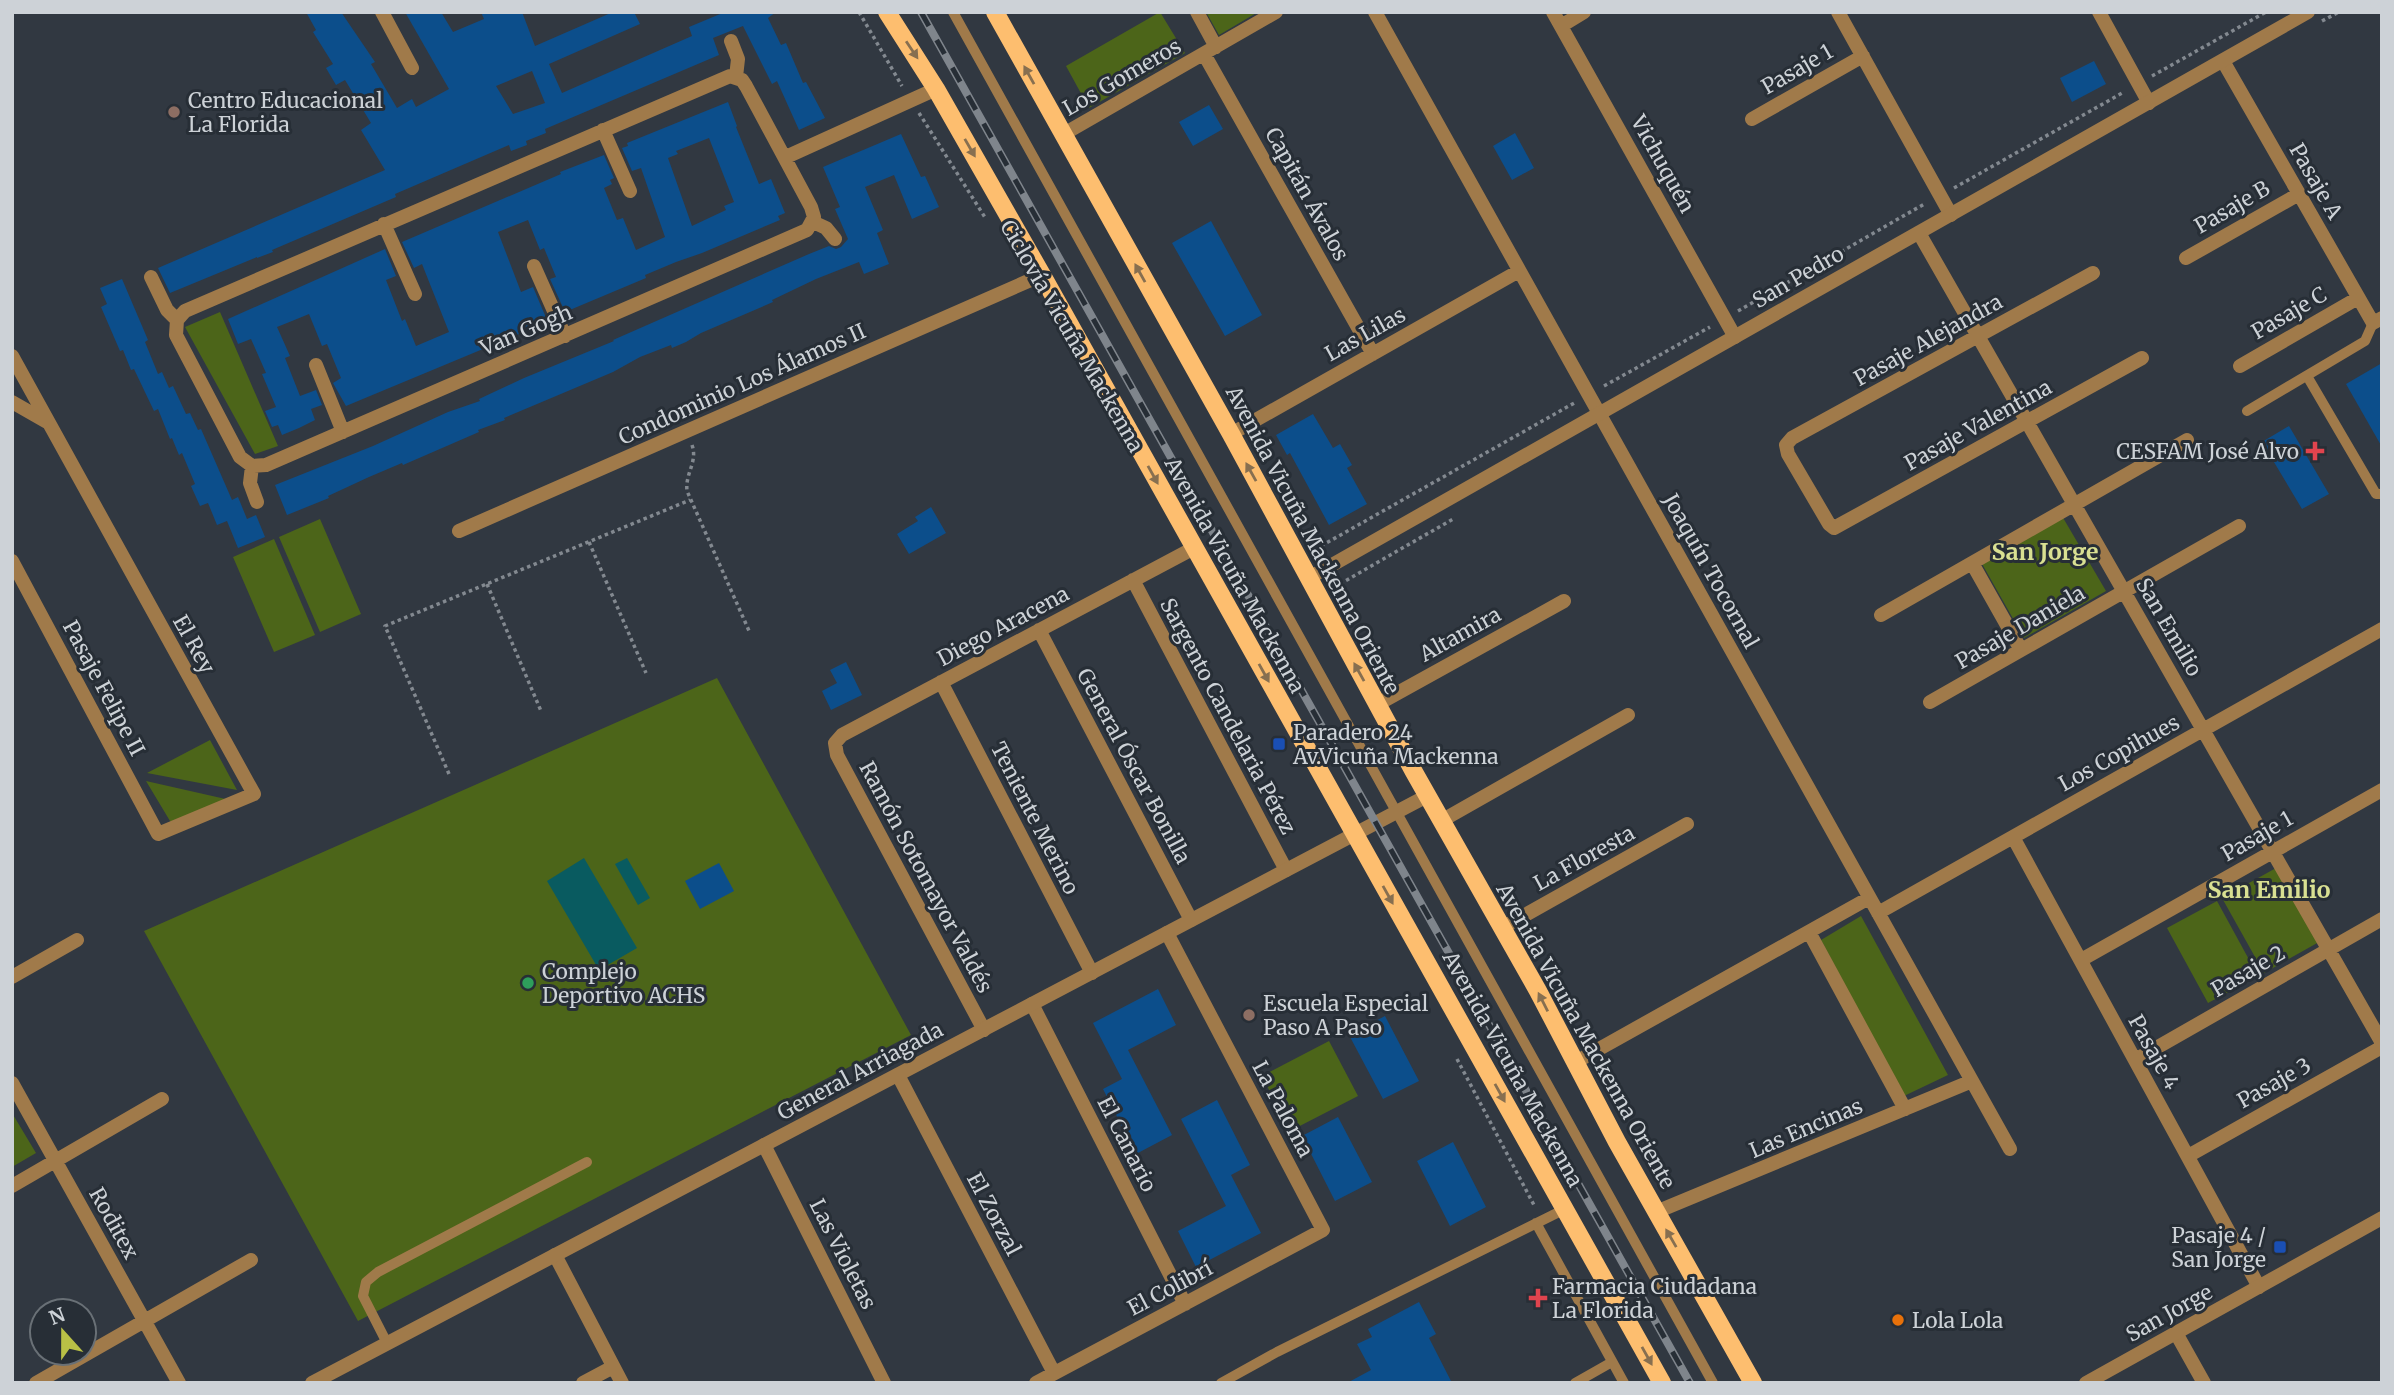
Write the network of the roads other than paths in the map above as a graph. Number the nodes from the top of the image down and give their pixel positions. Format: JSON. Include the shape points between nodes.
{"nodes":[{"id":1,"x":382,"y":12,"type":"edge"},
{"id":2,"x":887,"y":12,"type":"edge"},
{"id":3,"x":953,"y":12,"type":"edge"},
{"id":4,"x":995,"y":12,"type":"edge"},
{"id":5,"x":1197,"y":12,"type":"edge"},
{"id":6,"x":1276,"y":12,"type":"edge"},
{"id":7,"x":1375,"y":12,"type":"edge"},
{"id":8,"x":1553,"y":12,"type":"edge"},
{"id":9,"x":1584,"y":12,"type":"edge"},
{"id":10,"x":1839,"y":12,"type":"edge"},
{"id":11,"x":2099,"y":12,"type":"edge"},
{"id":12,"x":2308,"y":12,"type":"edge"},
{"id":13,"x":1561,"y":26,"type":"junction"},
{"id":14,"x":732,"y":41,"type":"dead end"},
{"id":15,"x":1210,"y":50,"type":"junction"},
{"id":16,"x":1863,"y":56,"type":"junction"},
{"id":17,"x":2223,"y":61,"type":"junction"},
{"id":18,"x":412,"y":68,"type":"dead end"},
{"id":19,"x":736,"y":77,"type":"junction"},
{"id":20,"x":936,"y":89,"type":"junction"},
{"id":21,"x":2149,"y":103,"type":"junction"},
{"id":22,"x":1752,"y":119,"type":"dead end"},
{"id":23,"x":603,"y":130,"type":"junction"},
{"id":24,"x":1062,"y":135,"type":"junction"},
{"id":25,"x":786,"y":157,"type":"junction"},
{"id":26,"x":630,"y":191,"type":"dead end"},
{"id":27,"x":2299,"y":194,"type":"junction"},
{"id":28,"x":1951,"y":215,"type":"junction"},
{"id":29,"x":813,"y":222,"type":"junction"},
{"id":30,"x":384,"y":225,"type":"junction"},
{"id":31,"x":1919,"y":233,"type":"junction"},
{"id":32,"x":835,"y":239,"type":"dead end"},
{"id":33,"x":2186,"y":258,"type":"dead end"},
{"id":34,"x":534,"y":266,"type":"dead end"},
{"id":35,"x":1519,"y":271,"type":"junction"},
{"id":36,"x":2093,"y":273,"type":"dead end"},
{"id":37,"x":1042,"y":275,"type":"junction"},
{"id":38,"x":151,"y":276,"type":"dead end"},
{"id":39,"x":415,"y":294,"type":"dead end"},
{"id":40,"x":2358,"y":298,"type":"junction"},
{"id":41,"x":177,"y":320,"type":"junction"},
{"id":42,"x":2377,"y":321,"type":"edge"},
{"id":43,"x":565,"y":336,"type":"junction"},
{"id":44,"x":1735,"y":337,"type":"junction"},
{"id":45,"x":1979,"y":337,"type":"junction"},
{"id":46,"x":1373,"y":354,"type":"junction"},
{"id":47,"x":12,"y":356,"type":"edge"},
{"id":48,"x":2141,"y":358,"type":"dead end"},
{"id":49,"x":316,"y":365,"type":"dead end"},
{"id":50,"x":2240,"y":366,"type":"dead end"},
{"id":51,"x":2307,"y":376,"type":"junction"},
{"id":52,"x":12,"y":402,"type":"edge"},
{"id":53,"x":2247,"y":411,"type":"dead end"},
{"id":54,"x":1599,"y":414,"type":"junction"},
{"id":55,"x":2027,"y":421,"type":"junction"},
{"id":56,"x":48,"y":423,"type":"junction"},
{"id":57,"x":343,"y":432,"type":"junction"},
{"id":58,"x":1231,"y":434,"type":"junction"},
{"id":59,"x":2187,"y":440,"type":"dead end"},
{"id":60,"x":252,"y":466,"type":"junction"},
{"id":61,"x":2382,"y":494,"type":"edge"},
{"id":62,"x":257,"y":502,"type":"dead end"},
{"id":63,"x":2074,"y":505,"type":"junction"},
{"id":64,"x":2239,"y":526,"type":"dead end"},
{"id":65,"x":1834,"y":528,"type":"joint"},
{"id":66,"x":459,"y":531,"type":"dead end"},
{"id":67,"x":1194,"y":548,"type":"junction"},
{"id":68,"x":12,"y":561,"type":"edge"},
{"id":69,"x":1972,"y":563,"type":"junction"},
{"id":70,"x":1309,"y":578,"type":"junction"},
{"id":71,"x":1133,"y":580,"type":"junction"},
{"id":72,"x":2124,"y":592,"type":"junction"},
{"id":73,"x":1564,"y":601,"type":"dead end"},
{"id":74,"x":1881,"y":615,"type":"dead end"},
{"id":75,"x":1039,"y":630,"type":"junction"},
{"id":76,"x":2380,"y":634,"type":"edge"},
{"id":77,"x":2021,"y":650,"type":"junction"},
{"id":78,"x":941,"y":682,"type":"junction"},
{"id":79,"x":1930,"y":702,"type":"dead end"},
{"id":80,"x":1376,"y":705,"type":"junction"},
{"id":81,"x":1628,"y":715,"type":"dead end"},
{"id":82,"x":2203,"y":730,"type":"junction"},
{"id":83,"x":835,"y":743,"type":"joint"},
{"id":84,"x":2382,"y":790,"type":"edge"},
{"id":85,"x":1427,"y":796,"type":"junction"},
{"id":86,"x":1396,"y":813,"type":"junction"},
{"id":87,"x":1441,"y":821,"type":"junction"},
{"id":88,"x":1687,"y":824,"type":"dead end"},
{"id":89,"x":158,"y":834,"type":"joint"},
{"id":90,"x":1354,"y":835,"type":"junction"},
{"id":91,"x":2013,"y":837,"type":"junction"},
{"id":92,"x":2273,"y":852,"type":"junction"},
{"id":93,"x":1286,"y":870,"type":"junction"},
{"id":94,"x":1869,"y":898,"type":"junction"},
{"id":95,"x":1878,"y":913,"type":"junction"},
{"id":96,"x":2382,"y":919,"type":"edge"},
{"id":97,"x":1191,"y":920,"type":"junction"},
{"id":98,"x":1502,"y":928,"type":"junction"},
{"id":99,"x":1809,"y":932,"type":"junction"},
{"id":100,"x":1167,"y":933,"type":"junction"},
{"id":101,"x":77,"y":940,"type":"dead end"},
{"id":102,"x":2328,"y":950,"type":"junction"},
{"id":103,"x":2081,"y":960,"type":"junction"},
{"id":104,"x":1092,"y":972,"type":"junction"},
{"id":105,"x":12,"y":977,"type":"edge"},
{"id":106,"x":1032,"y":1004,"type":"junction"},
{"id":107,"x":984,"y":1030,"type":"junction"},
{"id":108,"x":2382,"y":1045,"type":"edge"},
{"id":109,"x":2135,"y":1060,"type":"junction"},
{"id":110,"x":1574,"y":1063,"type":"junction"},
{"id":111,"x":898,"y":1075,"type":"junction"},
{"id":112,"x":1972,"y":1081,"type":"junction"},
{"id":113,"x":12,"y":1083,"type":"edge"},
{"id":114,"x":162,"y":1099,"type":"dead end"},
{"id":115,"x":1905,"y":1109,"type":"junction"},
{"id":116,"x":764,"y":1145,"type":"junction"},
{"id":117,"x":2010,"y":1149,"type":"dead end"},
{"id":118,"x":2188,"y":1156,"type":"junction"},
{"id":119,"x":55,"y":1161,"type":"junction"},
{"id":120,"x":587,"y":1162,"type":"dead end"},
{"id":121,"x":12,"y":1186,"type":"edge"},
{"id":122,"x":1565,"y":1209,"type":"junction"},
{"id":123,"x":1656,"y":1212,"type":"junction"},
{"id":124,"x":2381,"y":1219,"type":"edge"},
{"id":125,"x":1534,"y":1224,"type":"junction"},
{"id":126,"x":1323,"y":1230,"type":"joint"},
{"id":127,"x":555,"y":1255,"type":"junction"},
{"id":128,"x":251,"y":1260,"type":"dead end"},
{"id":129,"x":2259,"y":1287,"type":"junction"},
{"id":130,"x":1185,"y":1304,"type":"junction"},
{"id":131,"x":145,"y":1320,"type":"junction"},
{"id":132,"x":2176,"y":1333,"type":"junction"},
{"id":133,"x":387,"y":1343,"type":"junction"},
{"id":134,"x":1612,"y":1362,"type":"junction"},
{"id":135,"x":613,"y":1367,"type":"junction"},
{"id":136,"x":1054,"y":1373,"type":"junction"},
{"id":137,"x":36,"y":1383,"type":"edge"},
{"id":138,"x":179,"y":1383,"type":"edge"},
{"id":139,"x":313,"y":1383,"type":"edge"},
{"id":140,"x":583,"y":1383,"type":"edge"},
{"id":141,"x":622,"y":1383,"type":"edge"},
{"id":142,"x":884,"y":1383,"type":"edge"},
{"id":143,"x":1036,"y":1383,"type":"edge"},
{"id":144,"x":1221,"y":1383,"type":"edge"},
{"id":145,"x":1575,"y":1383,"type":"edge"},
{"id":146,"x":1624,"y":1383,"type":"edge"},
{"id":147,"x":1662,"y":1383,"type":"edge"},
{"id":148,"x":1713,"y":1383,"type":"edge"},
{"id":149,"x":1753,"y":1383,"type":"edge"},
{"id":150,"x":2086,"y":1383,"type":"edge"},
{"id":151,"x":2204,"y":1383,"type":"edge"}],
"edges":[{"from":1,"to":18,"type":"street"},
{"from":2,"to":20,"type":"main road","name":"Avenida Vicuña Mackenna","one_way":true},
{"from":3,"to":86,"type":"lane"},
{"from":24,"to":4,"type":"main road","name":"Avenida Vicuña Mackenna Oriente","one_way":true},
{"from":5,"to":15,"type":"street","name":"Capitán Ávalos"},
{"from":6,"to":15,"type":"street","name":"Los Gomeros"},
{"from":7,"to":35,"type":"street","name":"Joaquín Tocornal"},
{"from":8,"to":13,"type":"street","name":"Vichuquén"},
{"from":9,"to":13,"type":"street"},
{"from":10,"to":16,"type":"street"},
{"from":11,"to":21,"type":"street"},
{"from":12,"to":17,"type":"street","name":"San Pedro"},
{"from":13,"to":44,"type":"street","name":"Vichuquén"},
{"from":14,"to":19,"type":"street","via":[[738,59]]},
{"from":15,"to":24,"type":"street","name":"Los Gomeros"},
{"from":15,"to":46,"type":"street","name":"Capitán Ávalos"},
{"from":16,"to":22,"type":"street","name":"Pasaje 1"},
{"from":16,"to":28,"type":"street"},
{"from":17,"to":21,"type":"street","name":"San Pedro"},
{"from":17,"to":27,"type":"street","name":"Pasaje A"},
{"from":19,"to":23,"type":"street","via":[[723,77]]},
{"from":19,"to":25,"type":"street","via":[[746,86]]},
{"from":20,"to":25,"type":"street"},
{"from":20,"to":37,"type":"main road","name":"Avenida Vicuña Mackenna","one_way":true},
{"from":21,"to":28,"type":"street","name":"San Pedro"},
{"from":23,"to":26,"type":"street"},
{"from":23,"to":30,"type":"street"},
{"from":58,"to":24,"type":"main road","name":"Avenida Vicuña Mackenna Oriente","one_way":true},
{"from":25,"to":29,"type":"street","via":[[813,212]]},
{"from":27,"to":33,"type":"street","name":"Pasaje B"},
{"from":27,"to":40,"type":"street","name":"Pasaje A"},
{"from":28,"to":31,"type":"street","name":"San Pedro"},
{"from":29,"to":32,"type":"street"},
{"from":29,"to":43,"type":"street","name":"Van Gogh","via":[[803,233]]},
{"from":30,"to":39,"type":"street"},
{"from":30,"to":41,"type":"street","via":[[185,311]]},
{"from":31,"to":44,"type":"street","name":"San Pedro"},
{"from":31,"to":45,"type":"street","name":"San Emilio"},
{"from":34,"to":43,"type":"street"},
{"from":35,"to":46,"type":"street","name":"Las Lilas"},
{"from":35,"to":54,"type":"street","name":"Joaquín Tocornal"},
{"from":36,"to":45,"type":"street","name":"Pasaje Alejandra"},
{"from":37,"to":66,"type":"street","name":"Condominio Los Álamos II"},
{"from":37,"to":67,"type":"main road","name":"Avenida Vicuña Mackenna","one_way":true},
{"from":38,"to":41,"type":"street","via":[[167,310]]},
{"from":40,"to":42,"type":"street","name":"Pasaje A"},
{"from":40,"to":50,"type":"street","name":"Pasaje C"},
{"from":41,"to":60,"type":"street","via":[[176,335],[240,457]]},
{"from":42,"to":51,"type":"lane","via":[[2365,341]]},
{"from":43,"to":57,"type":"street","name":"Van Gogh"},
{"from":44,"to":54,"type":"street","name":"San Pedro"},
{"from":45,"to":55,"type":"street","name":"San Emilio"},
{"from":45,"to":65,"type":"street","name":"Pasaje Alejandra","via":[[1786,445]]},
{"from":46,"to":58,"type":"street","name":"Las Lilas"},
{"from":47,"to":56,"type":"street","name":"El Rey"},
{"from":48,"to":55,"type":"street","name":"Pasaje Valentina"},
{"from":49,"to":57,"type":"street"},
{"from":51,"to":53,"type":"lane"},
{"from":51,"to":61,"type":"lane","via":[[2376,494]]},
{"from":52,"to":56,"type":"street"},
{"from":54,"to":70,"type":"street","name":"San Pedro"},
{"from":54,"to":94,"type":"street","name":"Joaquín Tocornal"},
{"from":55,"to":63,"type":"street","name":"San Emilio"},
{"from":55,"to":65,"type":"street","name":"Pasaje Valentina"},
{"from":56,"to":89,"type":"street","name":"El Rey","via":[[254,794]]},
{"from":57,"to":60,"type":"street","name":"Van Gogh","via":[[267,465]]},
{"from":70,"to":58,"type":"main road","name":"Avenida Vicuña Mackenna Oriente","one_way":true},
{"from":59,"to":63,"type":"street"},
{"from":60,"to":62,"type":"street","via":[[250,483]]},
{"from":63,"to":69,"type":"street"},
{"from":63,"to":72,"type":"street","name":"San Emilio"},
{"from":64,"to":72,"type":"street","name":"Pasaje Daniela"},
{"from":67,"to":71,"type":"street","name":"Diego Aracena"},
{"from":67,"to":90,"type":"main road","name":"Avenida Vicuña Mackenna","one_way":true},
{"from":68,"to":89,"type":"street","name":"Pasaje Felipe II"},
{"from":69,"to":74,"type":"street"},
{"from":69,"to":77,"type":"street"},
{"from":80,"to":70,"type":"main road","name":"Avenida Vicuña Mackenna Oriente","one_way":true},
{"from":71,"to":75,"type":"street","name":"Diego Aracena"},
{"from":71,"to":93,"type":"street","name":"Sargento Candelaria Pérez"},
{"from":72,"to":77,"type":"street","name":"Pasaje Daniela"},
{"from":72,"to":82,"type":"street","name":"San Emilio"},
{"from":73,"to":80,"type":"street","name":"Altamira"},
{"from":75,"to":78,"type":"street","name":"Diego Aracena"},
{"from":75,"to":97,"type":"street","name":"General Óscar Bonilla"},
{"from":76,"to":82,"type":"street","name":"Los Copihues"},
{"from":77,"to":79,"type":"street","name":"Pasaje Daniela"},
{"from":78,"to":83,"type":"street","name":"Diego Aracena"},
{"from":78,"to":104,"type":"street","name":"Teniente Merino"},
{"from":80,"to":85,"type":"main road","name":"Avenida Vicuña Mackenna Oriente"},
{"from":81,"to":87,"type":"street"},
{"from":82,"to":91,"type":"street","name":"Los Copihues"},
{"from":82,"to":92,"type":"street","name":"San Emilio"},
{"from":83,"to":107,"type":"street","name":"Ramón Sotomayor Valdés","via":[[837,755]]},
{"from":84,"to":92,"type":"street","name":"Pasaje 1"},
{"from":85,"to":86,"type":"street","name":"General Arriagada"},
{"from":85,"to":87,"type":"main road","name":"Avenida Vicuña Mackenna Oriente"},
{"from":86,"to":90,"type":"street","name":"General Arriagada"},
{"from":86,"to":148,"type":"lane"},
{"from":87,"to":98,"type":"main road","name":"Avenida Vicuña Mackenna Oriente"},
{"from":88,"to":98,"type":"street","name":"La Floresta"},
{"from":90,"to":93,"type":"street","name":"General Arriagada"},
{"from":90,"to":122,"type":"main road","name":"Avenida Vicuña Mackenna","one_way":true},
{"from":91,"to":95,"type":"street","name":"Los Copihues"},
{"from":91,"to":103,"type":"street","name":"Pasaje 4"},
{"from":92,"to":102,"type":"street","name":"San Emilio"},
{"from":92,"to":103,"type":"street","name":"Pasaje 1"},
{"from":93,"to":97,"type":"street","name":"General Arriagada"},
{"from":94,"to":95,"type":"street","name":"Joaquín Tocornal"},
{"from":94,"to":99,"type":"street"},
{"from":95,"to":112,"type":"street","name":"Joaquín Tocornal"},
{"from":96,"to":102,"type":"street","name":"Pasaje 2"},
{"from":97,"to":100,"type":"street","name":"General Arriagada"},
{"from":110,"to":98,"type":"main road","name":"Avenida Vicuña Mackenna Oriente","one_way":true},
{"from":99,"to":110,"type":"street"},
{"from":99,"to":115,"type":"street"},
{"from":100,"to":104,"type":"street","name":"General Arriagada"},
{"from":100,"to":126,"type":"street","name":"La Paloma"},
{"from":101,"to":105,"type":"street"},
{"from":102,"to":108,"type":"street","name":"San Emilio"},
{"from":102,"to":109,"type":"street","name":"Pasaje 2"},
{"from":103,"to":109,"type":"street","name":"Pasaje 4"},
{"from":104,"to":106,"type":"street","name":"General Arriagada"},
{"from":106,"to":107,"type":"street","name":"General Arriagada"},
{"from":106,"to":130,"type":"street","name":"El Canario"},
{"from":107,"to":111,"type":"street","name":"General Arriagada"},
{"from":108,"to":118,"type":"street","name":"Pasaje 3"},
{"from":109,"to":118,"type":"street","name":"Pasaje 4"},
{"from":110,"to":123,"type":"main road","name":"Avenida Vicuña Mackenna Oriente"},
{"from":111,"to":116,"type":"street","name":"General Arriagada"},
{"from":111,"to":136,"type":"street","name":"El Zorzal"},
{"from":112,"to":115,"type":"street","name":"Las Encinas"},
{"from":112,"to":117,"type":"street","name":"Joaquín Tocornal"},
{"from":113,"to":119,"type":"street","name":"Roditex"},
{"from":114,"to":119,"type":"street"},
{"from":115,"to":123,"type":"street","name":"Las Encinas"},
{"from":116,"to":127,"type":"street","name":"General Arriagada"},
{"from":116,"to":142,"type":"street","name":"Las Violetas"},
{"from":118,"to":129,"type":"street","name":"Pasaje 4"},
{"from":119,"to":121,"type":"street"},
{"from":119,"to":131,"type":"street","name":"Roditex"},
{"from":120,"to":133,"type":"lane","via":[[366,1282],[363,1296]]},
{"from":122,"to":125,"type":"lane"},
{"from":122,"to":147,"type":"main road","name":"Avenida Vicuña Mackenna","one_way":true},
{"from":149,"to":123,"type":"main road","name":"Avenida Vicuña Mackenna Oriente","one_way":true},
{"from":124,"to":129,"type":"street","name":"San Jorge"},
{"from":125,"to":134,"type":"lane"},
{"from":125,"to":144,"type":"lane"},
{"from":126,"to":130,"type":"street","name":"El Colibrí"},
{"from":127,"to":133,"type":"street","name":"General Arriagada"},
{"from":127,"to":135,"type":"street"},
{"from":128,"to":131,"type":"street"},
{"from":129,"to":132,"type":"street","name":"San Jorge"},
{"from":130,"to":136,"type":"street","name":"El Colibrí"},
{"from":131,"to":137,"type":"street"},
{"from":131,"to":138,"type":"street","name":"Roditex"},
{"from":132,"to":150,"type":"street","name":"San Jorge"},
{"from":132,"to":151,"type":"street"},
{"from":133,"to":139,"type":"street","name":"General Arriagada"},
{"from":134,"to":145,"type":"lane"},
{"from":134,"to":146,"type":"lane"},
{"from":135,"to":140,"type":"street"},
{"from":135,"to":141,"type":"street"},
{"from":136,"to":143,"type":"street","name":"El Colibrí"}]}
